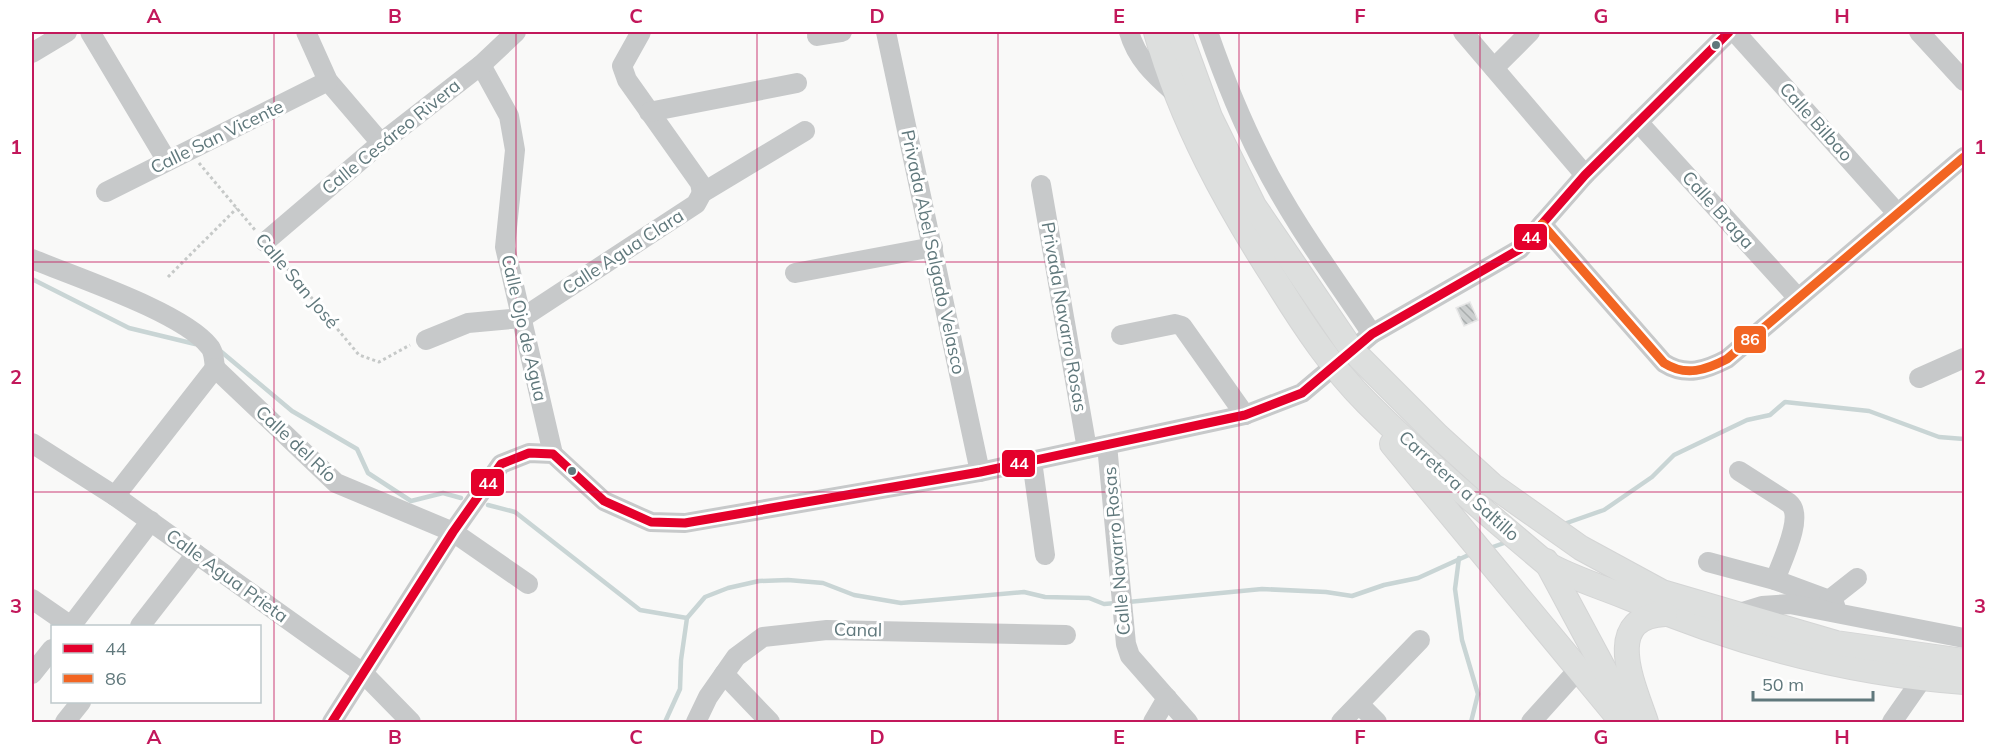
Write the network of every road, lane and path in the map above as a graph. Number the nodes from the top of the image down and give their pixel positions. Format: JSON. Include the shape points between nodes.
{"nodes":[{"id":1,"x":67,"y":32,"type":"edge"},
{"id":2,"x":90,"y":32,"type":"edge"},
{"id":3,"x":306,"y":32,"type":"edge"},
{"id":4,"x":516,"y":32,"type":"edge"},
{"id":5,"x":641,"y":32,"type":"edge"},
{"id":6,"x":653,"y":32,"type":"edge"},
{"id":7,"x":842,"y":32,"type":"edge"},
{"id":8,"x":886,"y":32,"type":"edge"},
{"id":9,"x":1130,"y":32,"type":"edge"},
{"id":10,"x":1156,"y":32,"type":"edge"},
{"id":11,"x":1179,"y":32,"type":"edge"},
{"id":12,"x":1208,"y":32,"type":"edge"},
{"id":13,"x":1463,"y":32,"type":"edge"},
{"id":14,"x":1530,"y":32,"type":"edge"},
{"id":15,"x":1729,"y":32,"type":"edge"},
{"id":16,"x":1735,"y":32,"type":"edge"},
{"id":17,"x":1919,"y":32,"type":"edge"},
{"id":18,"x":817,"y":36,"type":"dead end"},
{"id":19,"x":32,"y":53,"type":"edge"},
{"id":20,"x":628,"y":53,"type":"junction"},
{"id":21,"x":482,"y":65,"type":"junction"},
{"id":22,"x":1494,"y":68,"type":"junction"},
{"id":23,"x":328,"y":81,"type":"junction"},
{"id":24,"x":1965,"y":81,"type":"edge"},
{"id":25,"x":797,"y":83,"type":"dead end"},
{"id":26,"x":1179,"y":97,"type":"junction"},
{"id":27,"x":649,"y":112,"type":"junction"},
{"id":28,"x":1638,"y":122,"type":"junction"},
{"id":29,"x":805,"y":132,"type":"dead end"},
{"id":30,"x":381,"y":143,"type":"junction"},
{"id":31,"x":189,"y":151,"type":"junction"},
{"id":32,"x":1965,"y":157,"type":"edge"},
{"id":33,"x":167,"y":161,"type":"junction"},
{"id":34,"x":1585,"y":175,"type":"junction"},
{"id":35,"x":1041,"y":185,"type":"dead end"},
{"id":36,"x":106,"y":192,"type":"dead end"},
{"id":37,"x":702,"y":193,"type":"junction"},
{"id":38,"x":237,"y":208,"type":"junction"},
{"id":39,"x":1898,"y":213,"type":"junction"},
{"id":40,"x":1542,"y":224,"type":"junction"},
{"id":41,"x":266,"y":242,"type":"junction"},
{"id":42,"x":933,"y":247,"type":"junction"},
{"id":43,"x":32,"y":259,"type":"edge"},
{"id":44,"x":795,"y":273,"type":"dead end"},
{"id":45,"x":168,"y":277,"type":"dead end"},
{"id":46,"x":1798,"y":298,"type":"junction"},
{"id":47,"x":522,"y":318,"type":"junction"},
{"id":48,"x":1372,"y":334,"type":"junction"},
{"id":49,"x":1121,"y":335,"type":"dead end"},
{"id":50,"x":426,"y":340,"type":"joint"},
{"id":51,"x":1343,"y":357,"type":"junction"},
{"id":52,"x":1965,"y":358,"type":"edge"},
{"id":53,"x":215,"y":368,"type":"junction"},
{"id":54,"x":1919,"y":378,"type":"dead end"},
{"id":55,"x":1245,"y":415,"type":"junction"},
{"id":56,"x":32,"y":443,"type":"edge"},
{"id":57,"x":1107,"y":445,"type":"junction"},
{"id":58,"x":1087,"y":449,"type":"junction"},
{"id":59,"x":553,"y":454,"type":"junction"},
{"id":60,"x":1032,"y":461,"type":"junction"},
{"id":61,"x":1739,"y":471,"type":"dead end"},
{"id":62,"x":980,"y":472,"type":"junction"},
{"id":63,"x":1442,"y":488,"type":"junction"},
{"id":64,"x":115,"y":496,"type":"junction"},
{"id":65,"x":151,"y":521,"type":"junction"},
{"id":66,"x":453,"y":532,"type":"junction"},
{"id":67,"x":1544,"y":549,"type":"junction"},
{"id":68,"x":196,"y":554,"type":"junction"},
{"id":69,"x":1045,"y":555,"type":"dead end"},
{"id":70,"x":1708,"y":562,"type":"dead end"},
{"id":71,"x":1857,"y":578,"type":"dead end"},
{"id":72,"x":1775,"y":580,"type":"junction"},
{"id":73,"x":528,"y":584,"type":"dead end"},
{"id":74,"x":32,"y":599,"type":"edge"},
{"id":75,"x":1836,"y":607,"type":"junction"},
{"id":76,"x":1665,"y":614,"type":"junction"},
{"id":77,"x":1736,"y":614,"type":"junction"},
{"id":78,"x":70,"y":625,"type":"edge"},
{"id":79,"x":72,"y":625,"type":"edge"},
{"id":80,"x":142,"y":625,"type":"edge"},
{"id":81,"x":1066,"y":635,"type":"dead end"},
{"id":82,"x":1965,"y":638,"type":"edge"},
{"id":83,"x":1420,"y":639,"type":"dead end"},
{"id":84,"x":51,"y":650,"type":"edge"},
{"id":85,"x":1965,"y":661,"type":"edge"},
{"id":86,"x":1577,"y":671,"type":"junction"},
{"id":87,"x":32,"y":674,"type":"edge"},
{"id":88,"x":364,"y":674,"type":"junction"},
{"id":89,"x":724,"y":674,"type":"junction"},
{"id":90,"x":1922,"y":679,"type":"junction"},
{"id":91,"x":1965,"y":682,"type":"edge"},
{"id":92,"x":1167,"y":698,"type":"junction"},
{"id":93,"x":80,"y":703,"type":"edge"},
{"id":94,"x":1360,"y":705,"type":"junction"},
{"id":95,"x":65,"y":723,"type":"edge"},
{"id":96,"x":332,"y":723,"type":"edge"},
{"id":97,"x":411,"y":723,"type":"edge"},
{"id":98,"x":696,"y":723,"type":"edge"},
{"id":99,"x":770,"y":723,"type":"edge"},
{"id":100,"x":1153,"y":723,"type":"edge"},
{"id":101,"x":1188,"y":723,"type":"edge"},
{"id":102,"x":1341,"y":723,"type":"edge"},
{"id":103,"x":1377,"y":723,"type":"edge"},
{"id":104,"x":1531,"y":723,"type":"edge"},
{"id":105,"x":1622,"y":723,"type":"edge"},
{"id":106,"x":1633,"y":723,"type":"edge"},
{"id":107,"x":1646,"y":723,"type":"edge"},
{"id":108,"x":1892,"y":723,"type":"edge"}],
"edges":[{"from":1,"to":19,"type":"street"},
{"from":2,"to":33,"type":"street"},
{"from":3,"to":23,"type":"street"},
{"from":4,"to":21,"type":"street","name":"Calle Cesáreo Rivera"},
{"from":5,"to":20,"type":"street"},
{"from":6,"to":20,"type":"street"},
{"from":7,"to":18,"type":"street"},
{"from":8,"to":42,"type":"street","name":"Privada Abel Salgado Velasco"},
{"from":9,"to":26,"type":"street","via":[[1142,61]]},
{"from":10,"to":26,"type":"main road","name":"Carretera a Saltillo"},
{"from":11,"to":51,"type":"main road","name":"Carretera a Saltillo","via":[[1210,117],[1254,206]]},
{"from":12,"to":48,"type":"street","via":[[1261,160]]},
{"from":13,"to":22,"type":"street"},
{"from":14,"to":22,"type":"street"},
{"from":15,"to":28,"type":"street"},
{"from":16,"to":39,"type":"street","name":"Calle Bilbao"},
{"from":17,"to":24,"type":"street"},
{"from":20,"to":27,"type":"street","via":[[622,66]]},
{"from":21,"to":30,"type":"street","name":"Calle Cesáreo Rivera"},
{"from":21,"to":47,"type":"street","name":"Calle Ojo de Agua","via":[[509,116],[515,150],[505,247]]},
{"from":22,"to":34,"type":"street"},
{"from":23,"to":30,"type":"street"},
{"from":23,"to":31,"type":"street","name":"Calle San Vicente"},
{"from":25,"to":27,"type":"street"},
{"from":26,"to":51,"type":"main road","name":"Carretera a Saltillo","via":[[1235,218],[1312,338]]},
{"from":27,"to":37,"type":"street","via":[[700,183]]},
{"from":28,"to":34,"type":"street"},
{"from":28,"to":46,"type":"street","name":"Calle Braga"},
{"from":29,"to":37,"type":"street","name":"Calle Agua Clara"},
{"from":30,"to":41,"type":"street","name":"Calle Cesáreo Rivera"},
{"from":31,"to":33,"type":"street","name":"Calle San Vicente"},
{"from":31,"to":38,"type":"path","name":"Calle San José"},
{"from":32,"to":39,"type":"street"},
{"from":33,"to":36,"type":"street","name":"Calle San Vicente"},
{"from":34,"to":40,"type":"street"},
{"from":35,"to":58,"type":"street","name":"Privada Navarro Rosas"},
{"from":37,"to":47,"type":"street","name":"Calle Agua Clara","via":[[696,204]]},
{"from":38,"to":41,"type":"path","name":"Calle San José"},
{"from":38,"to":45,"type":"path"},
{"from":39,"to":46,"type":"street"},
{"from":40,"to":46,"type":"street","via":[[1665,363],[1681,371],[1712,367],[1727,359]]},
{"from":40,"to":48,"type":"street","via":[[1513,255]]},
{"from":41,"to":50,"type":"path","name":"Calle San José","via":[[359,355],[379,362],[403,347]]},
{"from":42,"to":44,"type":"street"},
{"from":42,"to":62,"type":"street","name":"Privada Abel Salgado Velasco"},
{"from":43,"to":53,"type":"street","via":[[158,312],[195,332],[211,348]]},
{"from":47,"to":50,"type":"street","name":"Calle Agua Clara","via":[[468,323]]},
{"from":47,"to":59,"type":"street","name":"Calle Ojo de Agua"},
{"from":48,"to":51,"type":"street"},
{"from":49,"to":55,"type":"street","via":[[1174,324],[1182,326]]},
{"from":51,"to":55,"type":"street","via":[[1302,393]]},
{"from":51,"to":63,"type":"main road","name":"Carretera a Saltillo","via":[[1366,403]]},
{"from":51,"to":67,"type":"main road","name":"Carretera a Saltillo","via":[[1526,512]]},
{"from":52,"to":54,"type":"street"},
{"from":53,"to":64,"type":"street"},
{"from":53,"to":66,"type":"street","name":"Calle del Río","via":[[336,483]]},
{"from":55,"to":57,"type":"street"},
{"from":56,"to":64,"type":"street","name":"Calle Agua Prieta"},
{"from":57,"to":58,"type":"street"},
{"from":57,"to":92,"type":"street","name":"Calle Navarro Rosas","via":[[1130,656]]},
{"from":58,"to":60,"type":"street"},
{"from":59,"to":62,"type":"street","via":[[604,501],[651,522],[685,523]]},
{"from":59,"to":66,"type":"street","via":[[529,453],[501,464]]},
{"from":60,"to":62,"type":"street"},
{"from":60,"to":69,"type":"street"},
{"from":61,"to":72,"type":"street","via":[[1795,510],[1796,522]]},
{"from":63,"to":67,"type":"main road","name":"Carretera a Saltillo"},
{"from":63,"to":86,"type":"main road","via":[[1497,570]]},
{"from":64,"to":65,"type":"street","name":"Calle Agua Prieta"},
{"from":65,"to":68,"type":"street","name":"Calle Agua Prieta"},
{"from":65,"to":79,"type":"street"},
{"from":66,"to":73,"type":"street","name":"Calle del Río"},
{"from":66,"to":88,"type":"street"},
{"from":67,"to":76,"type":"main road","name":"Carretera a Saltillo","via":[[1564,574]]},
{"from":67,"to":77,"type":"main road","name":"Carretera a Saltillo"},
{"from":67,"to":106,"type":"main road"},
{"from":68,"to":80,"type":"street"},
{"from":68,"to":88,"type":"street","name":"Calle Agua Prieta"},
{"from":70,"to":72,"type":"street"},
{"from":71,"to":75,"type":"street"},
{"from":72,"to":75,"type":"street"},
{"from":74,"to":78,"type":"street"},
{"from":75,"to":77,"type":"street","via":[[1790,604],[1762,606]]},
{"from":75,"to":82,"type":"street"},
{"from":76,"to":90,"type":"main road","name":"Carretera a Saltillo","via":[[1782,652]]},
{"from":76,"to":107,"type":"main road","via":[[1640,619],[1631,629],[1626,646],[1626,662]]},
{"from":77,"to":85,"type":"main road","name":"Carretera a Saltillo","via":[[1836,643]]},
{"from":81,"to":89,"type":"street","name":"Canal","via":[[827,630],[783,634],[763,637],[749,645]]},
{"from":83,"to":94,"type":"street"},
{"from":84,"to":87,"type":"street"},
{"from":86,"to":104,"type":"street"},
{"from":86,"to":105,"type":"main road"},
{"from":88,"to":96,"type":"street"},
{"from":88,"to":97,"type":"street","name":"Calle Agua Prieta"},
{"from":89,"to":98,"type":"street","name":"Canal"},
{"from":89,"to":99,"type":"street"},
{"from":90,"to":91,"type":"main road","name":"Carretera a Saltillo"},
{"from":90,"to":108,"type":"street"},
{"from":92,"to":100,"type":"street"},
{"from":92,"to":101,"type":"street"},
{"from":93,"to":95,"type":"street"},
{"from":94,"to":102,"type":"street"},
{"from":94,"to":103,"type":"street"}]}
